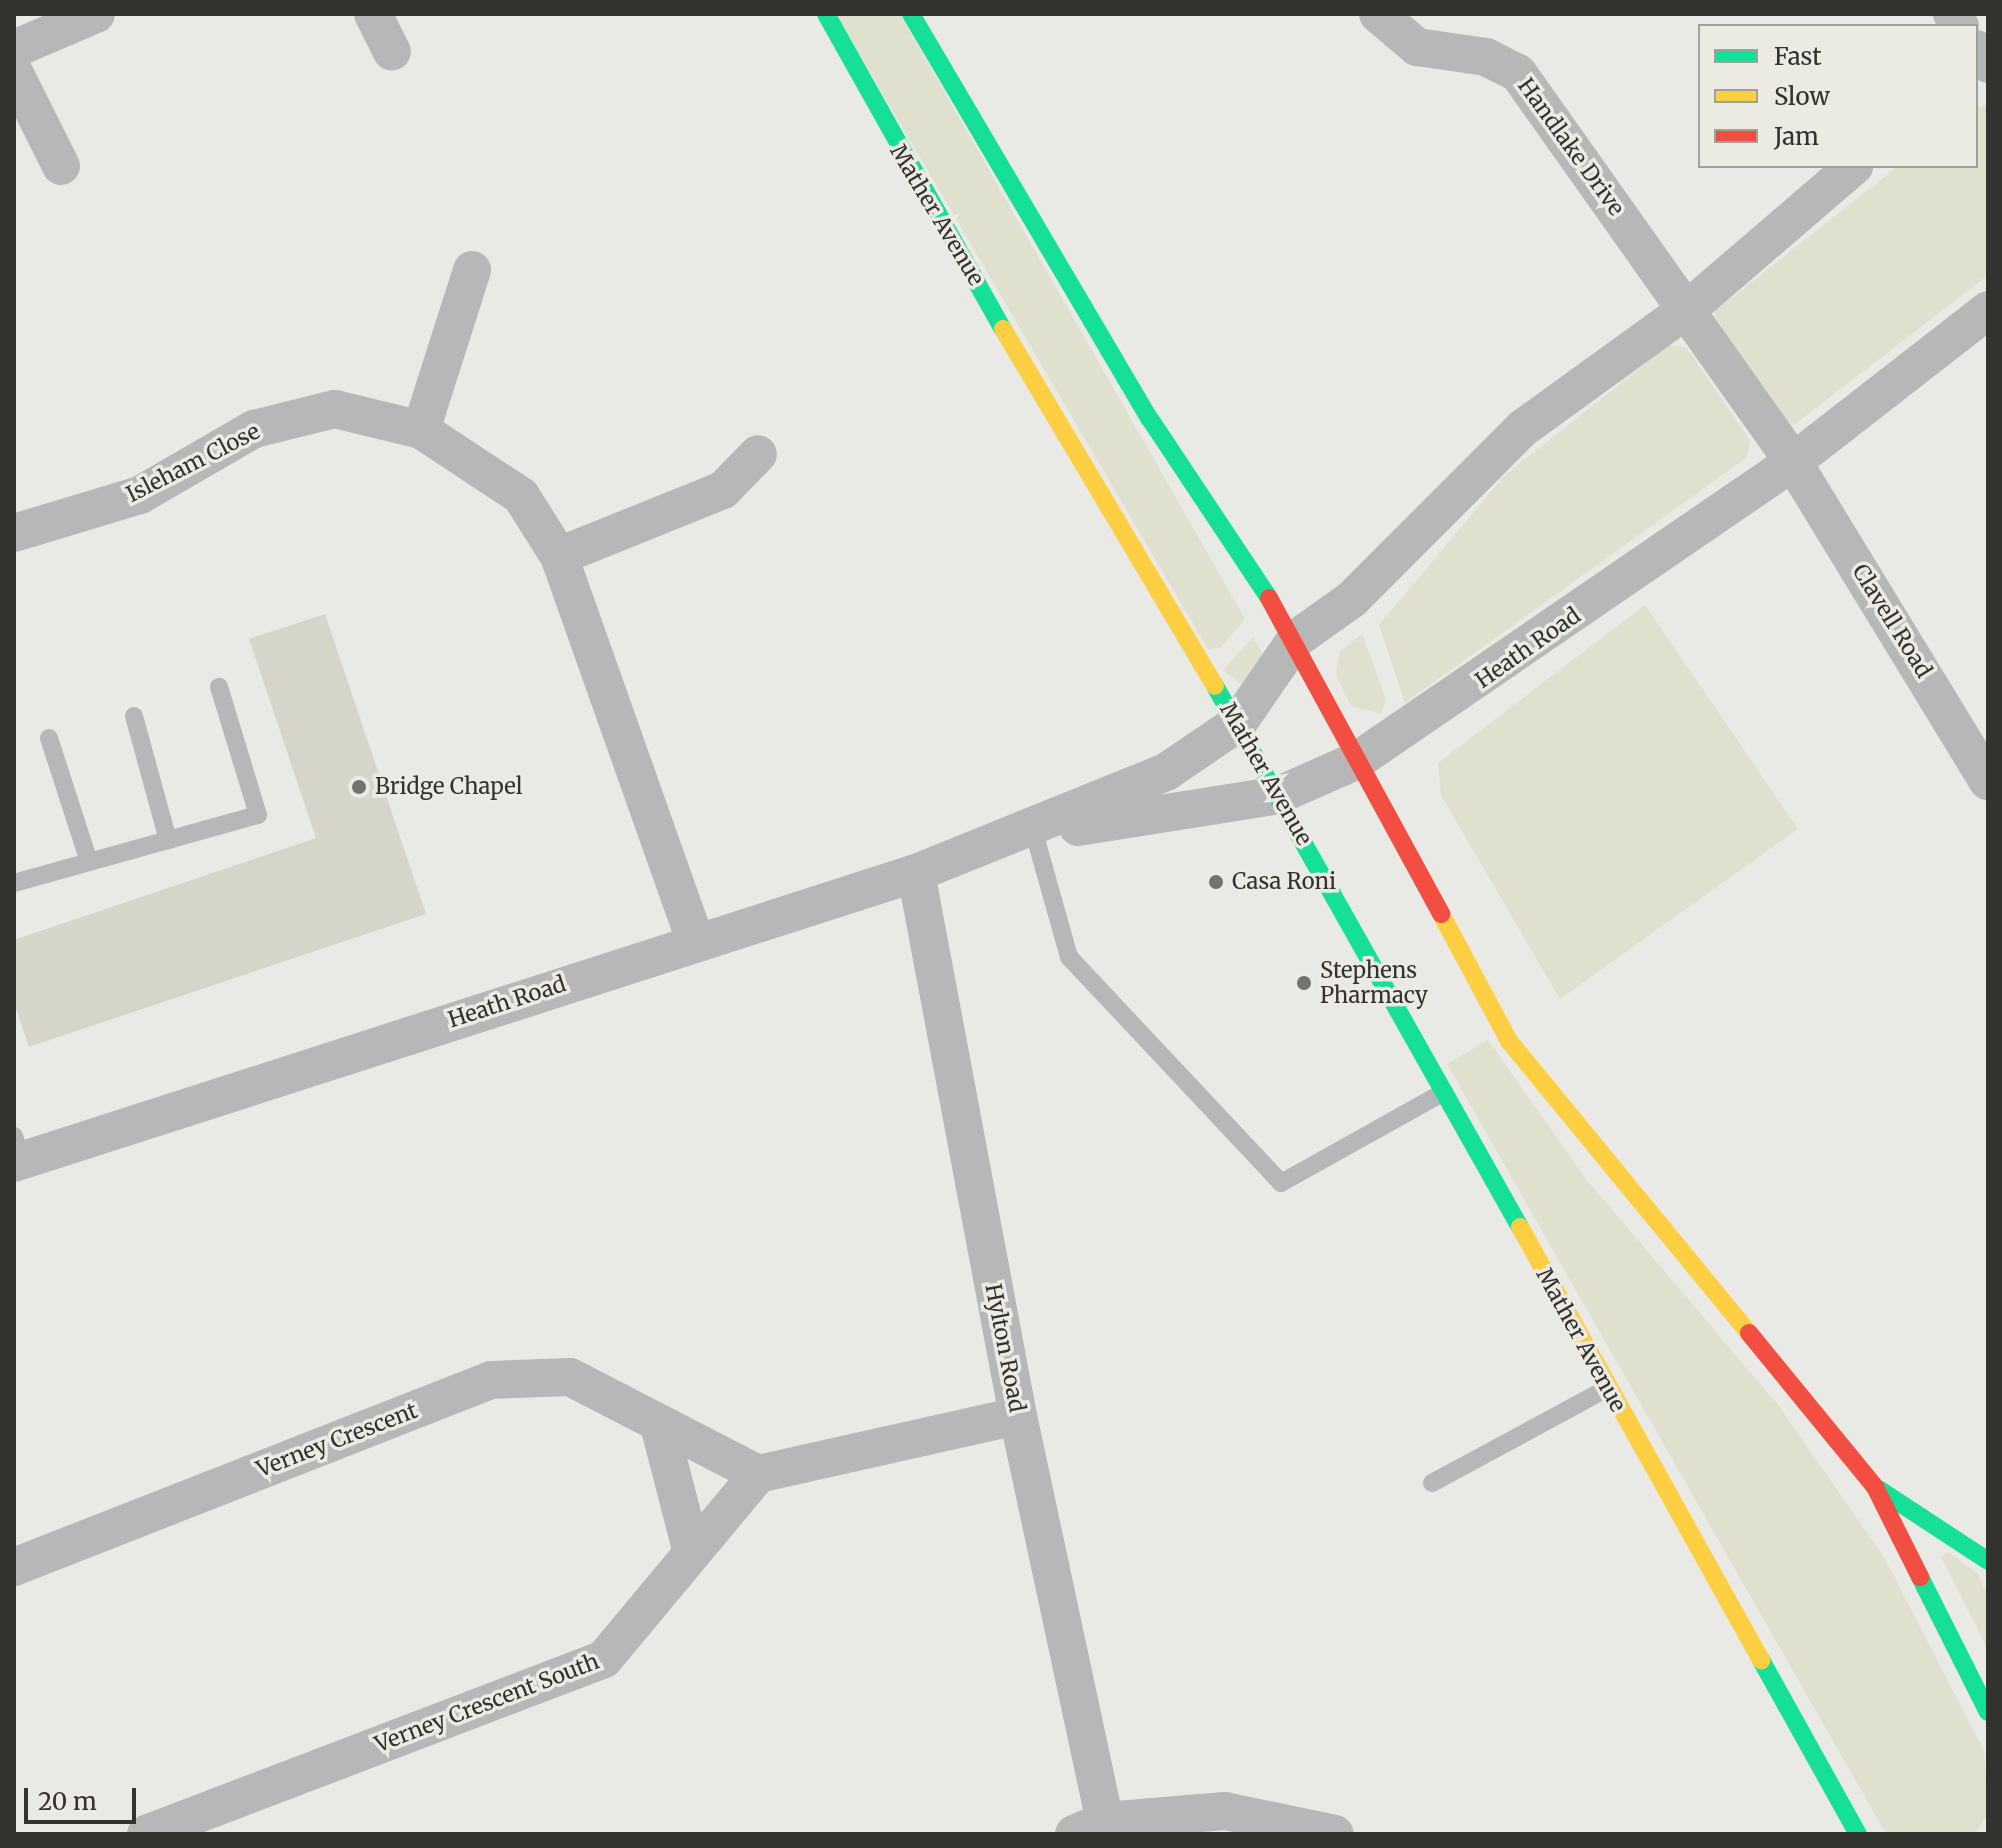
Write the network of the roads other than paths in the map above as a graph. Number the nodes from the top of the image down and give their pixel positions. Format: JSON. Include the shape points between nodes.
{"nodes":[{"id":1,"x":96,"y":14,"type":"edge"},
{"id":2,"x":373,"y":14,"type":"edge"},
{"id":3,"x":826,"y":14,"type":"edge"},
{"id":4,"x":911,"y":14,"type":"edge"},
{"id":5,"x":1378,"y":14,"type":"edge"},
{"id":6,"x":14,"y":49,"type":"edge"},
{"id":7,"x":392,"y":52,"type":"dead end"},
{"id":8,"x":14,"y":72,"type":"edge"},
{"id":9,"x":61,"y":166,"type":"dead end"},
{"id":10,"x":1852,"y":168,"type":"edge"},
{"id":11,"x":472,"y":270,"type":"dead end"},
{"id":12,"x":1689,"y":308,"type":"junction"},
{"id":13,"x":1988,"y":310,"type":"edge"},
{"id":14,"x":421,"y":430,"type":"junction"},
{"id":15,"x":758,"y":454,"type":"dead end"},
{"id":16,"x":1793,"y":462,"type":"junction"},
{"id":17,"x":14,"y":533,"type":"edge"},
{"id":18,"x":559,"y":556,"type":"junction"},
{"id":19,"x":1296,"y":639,"type":"junction"},
{"id":20,"x":219,"y":687,"type":"dead end"},
{"id":21,"x":134,"y":716,"type":"dead end"},
{"id":22,"x":1238,"y":723,"type":"junction"},
{"id":23,"x":49,"y":738,"type":"dead end"},
{"id":24,"x":1358,"y":760,"type":"junction"},
{"id":25,"x":1988,"y":781,"type":"edge"},
{"id":26,"x":1279,"y":795,"type":"junction"},
{"id":27,"x":1018,"y":839,"type":"junction"},
{"id":28,"x":168,"y":840,"type":"junction"},
{"id":29,"x":89,"y":862,"type":"junction"},
{"id":30,"x":916,"y":873,"type":"junction"},
{"id":31,"x":14,"y":883,"type":"edge"},
{"id":32,"x":695,"y":940,"type":"junction"},
{"id":33,"x":1444,"y":1092,"type":"junction"},
{"id":34,"x":17,"y":1153,"type":"edge"},
{"id":35,"x":1608,"y":1388,"type":"junction"},
{"id":36,"x":1018,"y":1416,"type":"junction"},
{"id":37,"x":659,"y":1425,"type":"junction"},
{"id":38,"x":758,"y":1474,"type":"junction"},
{"id":39,"x":1432,"y":1483,"type":"dead end"},
{"id":40,"x":1875,"y":1487,"type":"junction"},
{"id":41,"x":691,"y":1549,"type":"junction"},
{"id":42,"x":1988,"y":1561,"type":"edge"},
{"id":43,"x":14,"y":1567,"type":"edge"},
{"id":44,"x":1988,"y":1712,"type":"edge"},
{"id":45,"x":1090,"y":1827,"type":"edge"},
{"id":46,"x":146,"y":1834,"type":"edge"},
{"id":47,"x":1335,"y":1834,"type":"edge"},
{"id":48,"x":1858,"y":1834,"type":"edge"}],
"edges":[{"from":1,"to":6,"type":"street"},
{"from":2,"to":7,"type":"street"},
{"from":3,"to":22,"type":"main road","name":"Mather Avenue","via":[[896,147]]},
{"from":4,"to":19,"type":"main road","via":[[1150,419]]},
{"from":5,"to":12,"type":"street","name":"Handlake Drive","via":[[1417,47],[1486,57],[1518,73]]},
{"from":8,"to":9,"type":"street"},
{"from":10,"to":12,"type":"street","name":"Heath Road"},
{"from":11,"to":14,"type":"street"},
{"from":12,"to":16,"type":"street","name":"Handlake Drive"},
{"from":12,"to":19,"type":"street","name":"Heath Road","via":[[1523,428],[1352,599]]},
{"from":13,"to":16,"type":"street","name":"Heath Road"},
{"from":14,"to":17,"type":"street","name":"Isleham Close","via":[[335,409],[254,429],[140,495]]},
{"from":14,"to":18,"type":"street","name":"Isleham Close","via":[[521,496]]},
{"from":15,"to":18,"type":"street","via":[[723,490]]},
{"from":16,"to":24,"type":"street","name":"Heath Road"},
{"from":16,"to":25,"type":"street","name":"Clavell Road"},
{"from":18,"to":32,"type":"street","name":"Isleham Close"},
{"from":19,"to":22,"type":"street","name":"Heath Road"},
{"from":19,"to":24,"type":"main road"},
{"from":20,"to":28,"type":"lane","via":[[258,815]]},
{"from":21,"to":28,"type":"lane"},
{"from":22,"to":26,"type":"main road","name":"Mather Avenue"},
{"from":22,"to":27,"type":"street","name":"Heath Road","via":[[1166,772]]},
{"from":23,"to":29,"type":"lane"},
{"from":24,"to":26,"type":"street","name":"Heath Road"},
{"from":24,"to":40,"type":"main road","via":[[1509,1041]]},
{"from":26,"to":27,"type":"street","name":"Heath Road","via":[[1198,802]]},
{"from":26,"to":33,"type":"main road","name":"Mather Avenue"},
{"from":27,"to":30,"type":"street","name":"Heath Road"},
{"from":27,"to":33,"type":"lane","via":[[1069,957],[1281,1183]]},
{"from":28,"to":29,"type":"lane"},
{"from":29,"to":31,"type":"lane"},
{"from":30,"to":32,"type":"street","name":"Heath Road"},
{"from":30,"to":36,"type":"street","name":"Hylton Road"},
{"from":32,"to":34,"type":"street","name":"Heath Road"},
{"from":33,"to":35,"type":"main road","name":"Mather Avenue"},
{"from":35,"to":39,"type":"lane"},
{"from":35,"to":48,"type":"main road","name":"Mather Avenue"},
{"from":36,"to":38,"type":"street"},
{"from":36,"to":45,"type":"street","name":"Hylton Road"},
{"from":37,"to":38,"type":"street","name":"Verney Crescent"},
{"from":37,"to":41,"type":"street"},
{"from":37,"to":43,"type":"street","name":"Verney Crescent","via":[[570,1377],[491,1380]]},
{"from":38,"to":41,"type":"street","name":"Verney Crescent South"},
{"from":40,"to":42,"type":"main road"},
{"from":40,"to":44,"type":"main road"},
{"from":41,"to":46,"type":"street","name":"Verney Crescent South","via":[[652,1608],[604,1659]]},
{"from":45,"to":47,"type":"street","via":[[1225,1811]]}]}
